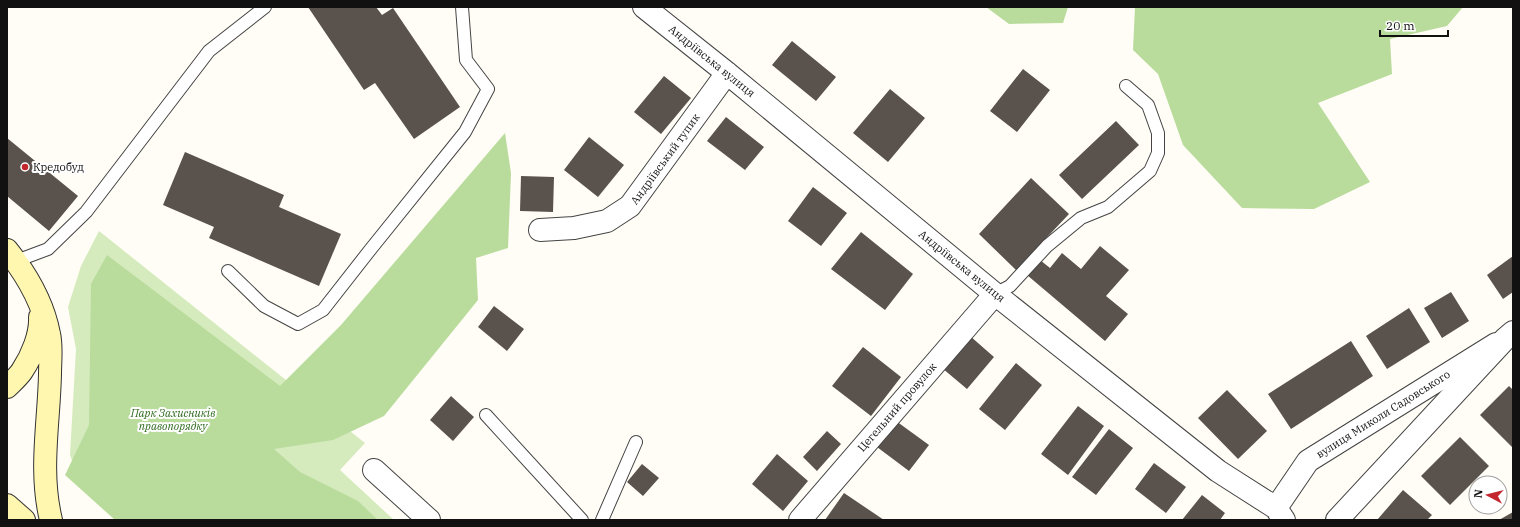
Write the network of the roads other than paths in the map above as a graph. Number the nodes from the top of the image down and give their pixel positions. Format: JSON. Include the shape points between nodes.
{"nodes":[{"id":1,"x":265,"y":7,"type":"edge"},
{"id":2,"x":462,"y":7,"type":"edge"},
{"id":3,"x":644,"y":7,"type":"edge"},
{"id":4,"x":727,"y":73,"type":"junction"},
{"id":5,"x":1126,"y":86,"type":"dead end"},
{"id":6,"x":540,"y":230,"type":"dead end"},
{"id":7,"x":12,"y":256,"type":"edge"},
{"id":8,"x":228,"y":271,"type":"dead end"},
{"id":9,"x":995,"y":294,"type":"junction"},
{"id":10,"x":40,"y":301,"type":"junction"},
{"id":11,"x":1509,"y":335,"type":"edge"},
{"id":12,"x":7,"y":387,"type":"edge"},
{"id":13,"x":486,"y":416,"type":"dead end"},
{"id":14,"x":636,"y":442,"type":"dead end"},
{"id":15,"x":374,"y":470,"type":"dead end"},
{"id":16,"x":7,"y":505,"type":"edge"},
{"id":17,"x":1280,"y":514,"type":"edge"},
{"id":18,"x":24,"y":520,"type":"edge"},
{"id":19,"x":51,"y":520,"type":"edge"},
{"id":20,"x":429,"y":520,"type":"edge"},
{"id":21,"x":582,"y":520,"type":"edge"},
{"id":22,"x":602,"y":520,"type":"edge"},
{"id":23,"x":800,"y":520,"type":"edge"},
{"id":24,"x":1337,"y":520,"type":"edge"}],
"edges":[{"from":1,"to":7,"type":"lane","via":[[209,51],[86,212],[48,249]]},
{"from":2,"to":8,"type":"lane","via":[[466,60],[488,89],[465,132],[323,310],[298,324],[264,306]]},
{"from":3,"to":4,"type":"street","name":"Андріївська вулиця"},
{"from":4,"to":6,"type":"street","name":"Андріївський тупик","via":[[630,206],[607,222],[574,228]]},
{"from":4,"to":9,"type":"street","name":"Андріївська вулиця"},
{"from":5,"to":9,"type":"lane","via":[[1148,105],[1158,133],[1158,153],[1150,171],[1108,207],[1081,218],[1047,246],[1010,286]]},
{"from":7,"to":10,"type":"main road","via":[[27,276]]},
{"from":9,"to":17,"type":"street","name":"Андріївська вулиця","via":[[1218,471]]},
{"from":9,"to":23,"type":"street","name":"Цегельний провулок"},
{"from":10,"to":12,"type":"main road","via":[[40,323],[33,350],[22,371]]},
{"from":10,"to":19,"type":"main road","via":[[50,335],[49,398],[44,452]]},
{"from":11,"to":17,"type":"street","name":"вулиця Миколи Садовського","via":[[1308,460]]},
{"from":11,"to":24,"type":"street","name":"вулиця Миколи Садовського"},
{"from":13,"to":21,"type":"lane"},
{"from":14,"to":22,"type":"lane"},
{"from":15,"to":20,"type":"street"},
{"from":16,"to":18,"type":"main road"}]}
